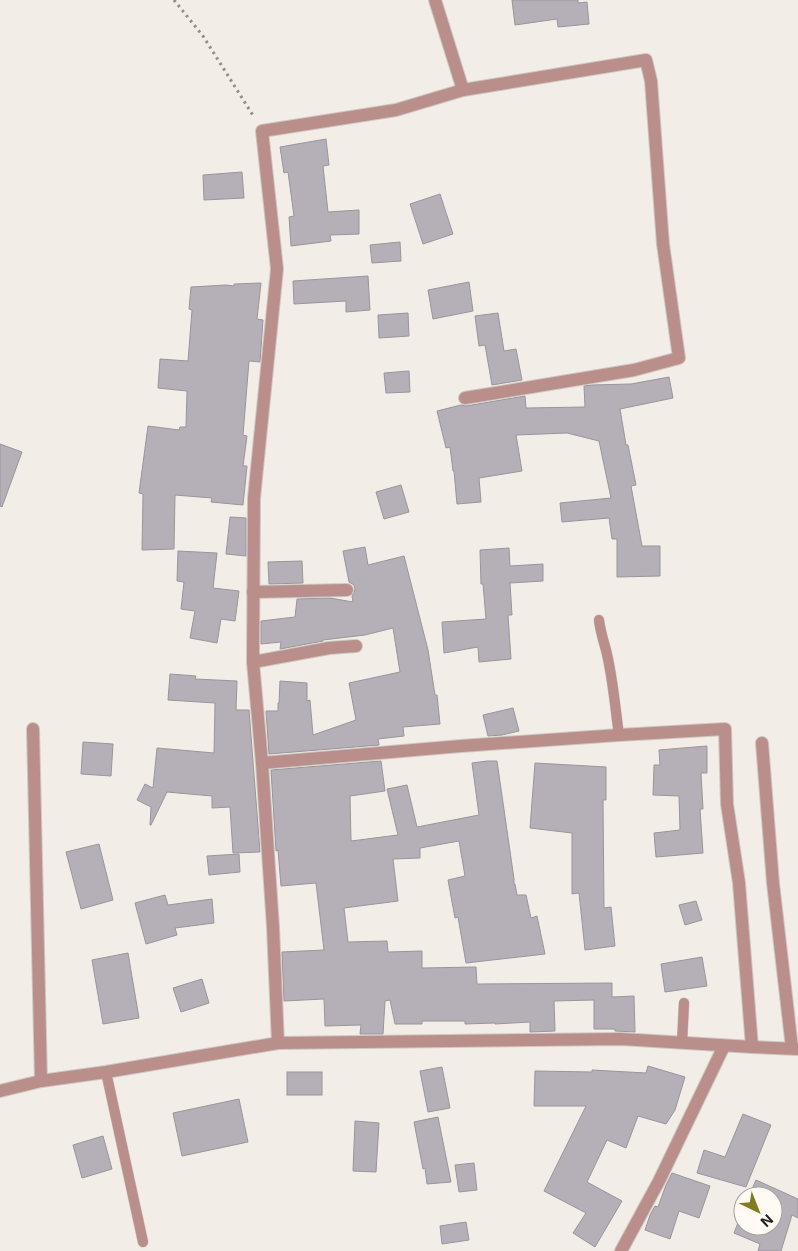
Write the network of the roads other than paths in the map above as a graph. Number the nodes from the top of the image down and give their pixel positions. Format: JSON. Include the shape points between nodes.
{"nodes":[{"id":1,"x":436,"y":0,"type":"edge"},
{"id":2,"x":463,"y":90,"type":"junction"},
{"id":3,"x":465,"y":398,"type":"dead end"},
{"id":4,"x":347,"y":590,"type":"dead end"},
{"id":5,"x":253,"y":592,"type":"junction"},
{"id":6,"x":599,"y":620,"type":"dead end"},
{"id":7,"x":356,"y":646,"type":"dead end"},
{"id":8,"x":253,"y":662,"type":"junction"},
{"id":9,"x":33,"y":729,"type":"dead end"},
{"id":10,"x":619,"y":735,"type":"junction"},
{"id":11,"x":762,"y":743,"type":"dead end"},
{"id":12,"x":262,"y":763,"type":"junction"},
{"id":13,"x":684,"y":1003,"type":"dead end"},
{"id":14,"x":682,"y":1042,"type":"junction"},
{"id":15,"x":278,"y":1043,"type":"junction"},
{"id":16,"x":724,"y":1046,"type":"junction"},
{"id":17,"x":752,"y":1048,"type":"junction"},
{"id":18,"x":795,"y":1049,"type":"edge"},
{"id":19,"x":106,"y":1072,"type":"junction"},
{"id":20,"x":41,"y":1081,"type":"junction"},
{"id":21,"x":0,"y":1091,"type":"edge"},
{"id":22,"x":143,"y":1242,"type":"dead end"},
{"id":23,"x":621,"y":1251,"type":"edge"}],
"edges":[{"from":1,"to":2,"type":"street"},
{"from":2,"to":3,"type":"street","via":[[646,60],[651,82],[663,244],[679,358],[634,370]]},
{"from":2,"to":5,"type":"street","via":[[396,110],[262,131],[277,269],[254,498]]},
{"from":4,"to":5,"type":"street"},
{"from":5,"to":8,"type":"street"},
{"from":6,"to":10,"type":"lane"},
{"from":7,"to":8,"type":"street"},
{"from":8,"to":12,"type":"street"},
{"from":9,"to":20,"type":"street"},
{"from":10,"to":12,"type":"street"},
{"from":10,"to":17,"type":"street","via":[[725,729],[727,804],[739,883]]},
{"from":11,"to":18,"type":"street","via":[[773,883]]},
{"from":12,"to":15,"type":"street"},
{"from":13,"to":14,"type":"lane"},
{"from":14,"to":15,"type":"street","via":[[621,1039]]},
{"from":14,"to":16,"type":"street"},
{"from":15,"to":19,"type":"street"},
{"from":16,"to":17,"type":"street"},
{"from":16,"to":23,"type":"street","via":[[659,1181]]},
{"from":17,"to":18,"type":"street"},
{"from":19,"to":20,"type":"street"},
{"from":19,"to":22,"type":"lane"},
{"from":20,"to":21,"type":"street"}]}
